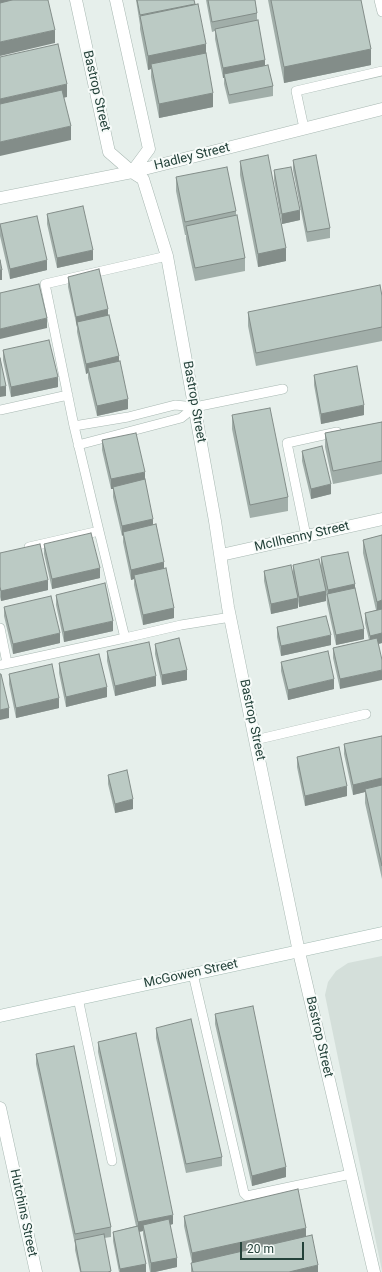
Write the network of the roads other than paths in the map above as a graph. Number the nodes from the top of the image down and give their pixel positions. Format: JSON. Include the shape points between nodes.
{"nodes":[{"id":1,"x":76,"y":0,"type":"edge"},
{"id":2,"x":116,"y":0,"type":"edge"},
{"id":3,"x":379,"y":0,"type":"edge"},
{"id":4,"x":382,"y":12,"type":"edge"},
{"id":5,"x":382,"y":71,"type":"edge"},
{"id":6,"x":382,"y":109,"type":"edge"},
{"id":7,"x":304,"y":128,"type":"junction"},
{"id":8,"x":132,"y":172,"type":"junction"},
{"id":9,"x":0,"y":198,"type":"edge"},
{"id":10,"x":167,"y":256,"type":"junction"},
{"id":11,"x":284,"y":389,"type":"dead end"},
{"id":12,"x":68,"y":395,"type":"junction"},
{"id":13,"x":195,"y":407,"type":"junction"},
{"id":14,"x":0,"y":410,"type":"edge"},
{"id":15,"x":74,"y":426,"type":"junction"},
{"id":16,"x":349,"y":430,"type":"edge"},
{"id":17,"x":78,"y":445,"type":"junction"},
{"id":18,"x":382,"y":519,"type":"edge"},
{"id":19,"x":99,"y":531,"type":"junction"},
{"id":20,"x":306,"y":536,"type":"junction"},
{"id":21,"x":23,"y":548,"type":"edge"},
{"id":22,"x":221,"y":555,"type":"junction"},
{"id":23,"x":231,"y":617,"type":"junction"},
{"id":24,"x":0,"y":628,"type":"edge"},
{"id":25,"x":124,"y":638,"type":"junction"},
{"id":26,"x":3,"y":664,"type":"edge"},
{"id":27,"x":366,"y":714,"type":"dead end"},
{"id":28,"x":255,"y":740,"type":"junction"},
{"id":29,"x":382,"y":933,"type":"edge"},
{"id":30,"x":299,"y":952,"type":"junction"},
{"id":31,"x":193,"y":974,"type":"junction"},
{"id":32,"x":78,"y":998,"type":"junction"},
{"id":33,"x":0,"y":1016,"type":"edge"},
{"id":34,"x":0,"y":1108,"type":"edge"},
{"id":35,"x":112,"y":1161,"type":"dead end"},
{"id":36,"x":351,"y":1174,"type":"junction"},
{"id":37,"x":36,"y":1272,"type":"edge"},
{"id":38,"x":374,"y":1272,"type":"edge"}],
"edges":[{"from":1,"to":8,"type":"street","name":"Bastrop Street","via":[[109,152]]},
{"from":2,"to":8,"type":"street","via":[[149,149]]},
{"from":3,"to":4,"type":"lane"},
{"from":5,"to":7,"type":"lane","via":[[296,91]]},
{"from":6,"to":7,"type":"street","name":"Hadley Street"},
{"from":7,"to":8,"type":"street","name":"Hadley Street"},
{"from":8,"to":9,"type":"street","name":"Hadley Street"},
{"from":8,"to":10,"type":"street","name":"Bastrop Street","via":[[143,179]]},
{"from":10,"to":12,"type":"lane","via":[[41,285]]},
{"from":10,"to":13,"type":"street","name":"Bastrop Street"},
{"from":11,"to":13,"type":"lane"},
{"from":12,"to":14,"type":"lane"},
{"from":12,"to":15,"type":"lane"},
{"from":13,"to":15,"type":"lane","via":[[175,405],[128,417]]},
{"from":13,"to":17,"type":"lane","via":[[181,418]]},
{"from":13,"to":22,"type":"street","name":"Bastrop Street"},
{"from":15,"to":17,"type":"lane"},
{"from":16,"to":20,"type":"lane","via":[[287,443]]},
{"from":17,"to":19,"type":"lane"},
{"from":18,"to":20,"type":"street","name":"McIlhenny Street"},
{"from":19,"to":21,"type":"lane"},
{"from":19,"to":25,"type":"lane"},
{"from":20,"to":22,"type":"street","name":"McIlhenny Street"},
{"from":22,"to":23,"type":"street","name":"Bastrop Street"},
{"from":23,"to":25,"type":"lane"},
{"from":23,"to":28,"type":"street","name":"Bastrop Street"},
{"from":24,"to":26,"type":"lane"},
{"from":25,"to":26,"type":"lane"},
{"from":27,"to":28,"type":"lane"},
{"from":28,"to":30,"type":"street","name":"Bastrop Street"},
{"from":29,"to":30,"type":"street","name":"McGowen Street"},
{"from":30,"to":31,"type":"street","name":"McGowen Street"},
{"from":30,"to":36,"type":"street","name":"Bastrop Street"},
{"from":31,"to":32,"type":"street","name":"McGowen Street"},
{"from":31,"to":36,"type":"lane","via":[[244,1193],[247,1196]]},
{"from":32,"to":33,"type":"street","name":"McGowen Street"},
{"from":32,"to":35,"type":"lane"},
{"from":34,"to":37,"type":"street","name":"Hutchins Street"},
{"from":36,"to":38,"type":"street","name":"Bastrop Street"}]}
